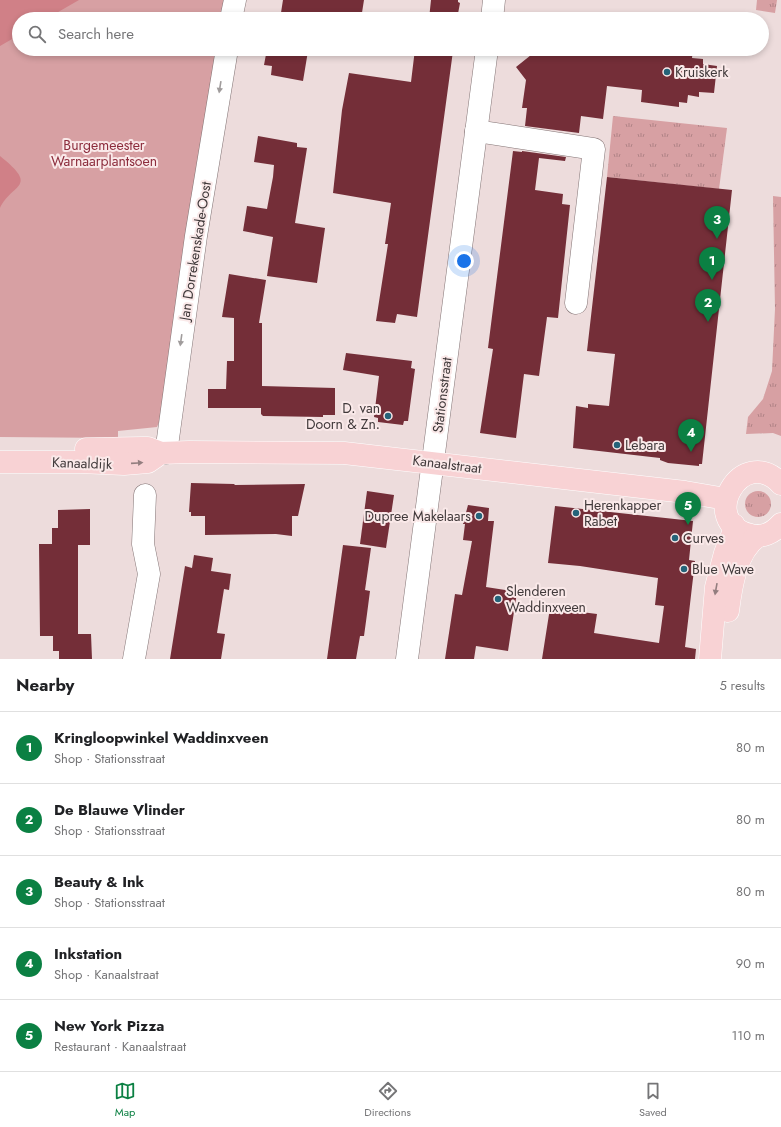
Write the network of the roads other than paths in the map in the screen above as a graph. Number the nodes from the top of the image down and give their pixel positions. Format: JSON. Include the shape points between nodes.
{"nodes":[{"id":1,"x":235,"y":0,"type":"edge"},
{"id":2,"x":494,"y":0,"type":"edge"},
{"id":3,"x":233,"y":12,"type":"edge"},
{"id":4,"x":493,"y":12,"type":"edge"},
{"id":5,"x":226,"y":56,"type":"edge"},
{"id":6,"x":486,"y":56,"type":"edge"},
{"id":7,"x":476,"y":131,"type":"junction"},
{"id":8,"x":576,"y":304,"type":"dead end"},
{"id":9,"x":0,"y":450,"type":"edge"},
{"id":10,"x":164,"y":453,"type":"junction"},
{"id":11,"x":0,"y":462,"type":"edge"},
{"id":12,"x":433,"y":462,"type":"junction"},
{"id":13,"x":781,"y":484,"type":"edge"},
{"id":14,"x":145,"y":495,"type":"dead end"},
{"id":15,"x":726,"y":499,"type":"junction"},
{"id":16,"x":781,"y":524,"type":"edge"},
{"id":17,"x":734,"y":525,"type":"junction"},
{"id":18,"x":758,"y":536,"type":"junction"},
{"id":19,"x":134,"y":659,"type":"edge"},
{"id":20,"x":407,"y":659,"type":"edge"},
{"id":21,"x":710,"y":659,"type":"edge"},
{"id":22,"x":722,"y":659,"type":"edge"}],
"edges":[{"from":1,"to":3,"type":"street"},
{"from":2,"to":4,"type":"street"},
{"from":5,"to":10,"type":"street","name":"Jan Dorrekenskade-Oost","one_way":true},
{"from":6,"to":7,"type":"street","name":"Stationsstraat"},
{"from":7,"to":8,"type":"street","via":[[594,149]]},
{"from":7,"to":12,"type":"street","name":"Stationsstraat"},
{"from":9,"to":10,"type":"main road","name":"Kanaaldijk","via":[[142,448]]},
{"from":11,"to":10,"type":"main road","name":"Kanaaldijk","one_way":true,"via":[[136,464],[148,462]]},
{"from":10,"to":12,"type":"main road","name":"Kanaalstraat","via":[[344,452]]},
{"from":12,"to":15,"type":"main road","name":"Kanaalstraat"},
{"from":12,"to":20,"type":"street","name":"Stationsstraat"},
{"from":13,"to":15,"type":"main road","via":[[765,474],[747,474],[732,485]]},
{"from":14,"to":19,"type":"street","via":[[143,544],[149,574]]},
{"from":15,"to":17,"type":"main road","via":[[727,514]]},
{"from":16,"to":18,"type":"main road","via":[[771,532]]},
{"from":17,"to":18,"type":"main road","via":[[745,533]]},
{"from":17,"to":21,"type":"main road","one_way":true,"via":[[716,587]]},
{"from":18,"to":22,"type":"main road","via":[[750,541],[740,560],[731,591]]}]}
